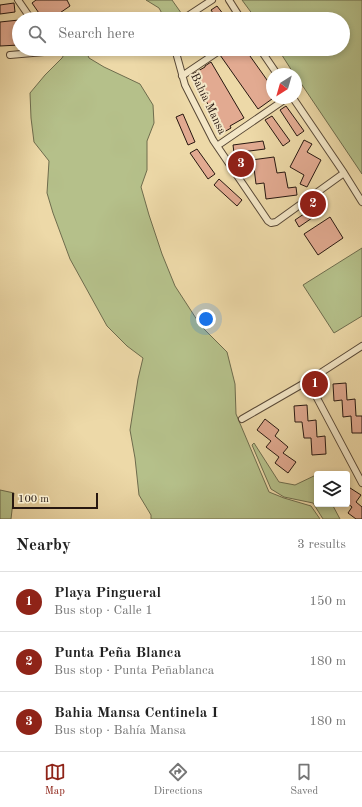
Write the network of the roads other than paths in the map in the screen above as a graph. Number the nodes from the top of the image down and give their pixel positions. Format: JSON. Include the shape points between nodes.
{"nodes":[{"id":1,"x":18,"y":0,"type":"edge"},
{"id":2,"x":212,"y":0,"type":"edge"},
{"id":3,"x":229,"y":0,"type":"edge"},
{"id":4,"x":26,"y":12,"type":"edge"},
{"id":5,"x":194,"y":12,"type":"edge"},
{"id":6,"x":237,"y":12,"type":"edge"},
{"id":7,"x":177,"y":56,"type":"edge"},
{"id":8,"x":212,"y":56,"type":"edge"},
{"id":9,"x":265,"y":56,"type":"edge"},
{"id":10,"x":273,"y":68,"type":"edge"},
{"id":11,"x":182,"y":76,"type":"junction"},
{"id":12,"x":278,"y":104,"type":"edge"},
{"id":13,"x":297,"y":104,"type":"edge"},
{"id":14,"x":217,"y":146,"type":"junction"},
{"id":15,"x":344,"y":173,"type":"junction"},
{"id":16,"x":362,"y":202,"type":"edge"},
{"id":17,"x":362,"y":346,"type":"edge"},
{"id":18,"x":308,"y":381,"type":"junction"},
{"id":19,"x":242,"y":419,"type":"dead end"},
{"id":20,"x":362,"y":483,"type":"edge"}],
"edges":[{"from":1,"to":4,"type":"street"},
{"from":2,"to":5,"type":"street"},
{"from":3,"to":6,"type":"street"},
{"from":7,"to":11,"type":"street","name":"Bahía Mansa"},
{"from":8,"to":11,"type":"street"},
{"from":9,"to":10,"type":"street"},
{"from":11,"to":14,"type":"street","name":"Bahía Mansa"},
{"from":12,"to":14,"type":"street"},
{"from":13,"to":15,"type":"street"},
{"from":14,"to":15,"type":"street","name":"Bahía Mansa","via":[[271,223],[276,222]]},
{"from":15,"to":16,"type":"street"},
{"from":17,"to":18,"type":"street"},
{"from":18,"to":19,"type":"street"},
{"from":18,"to":20,"type":"street"}]}
